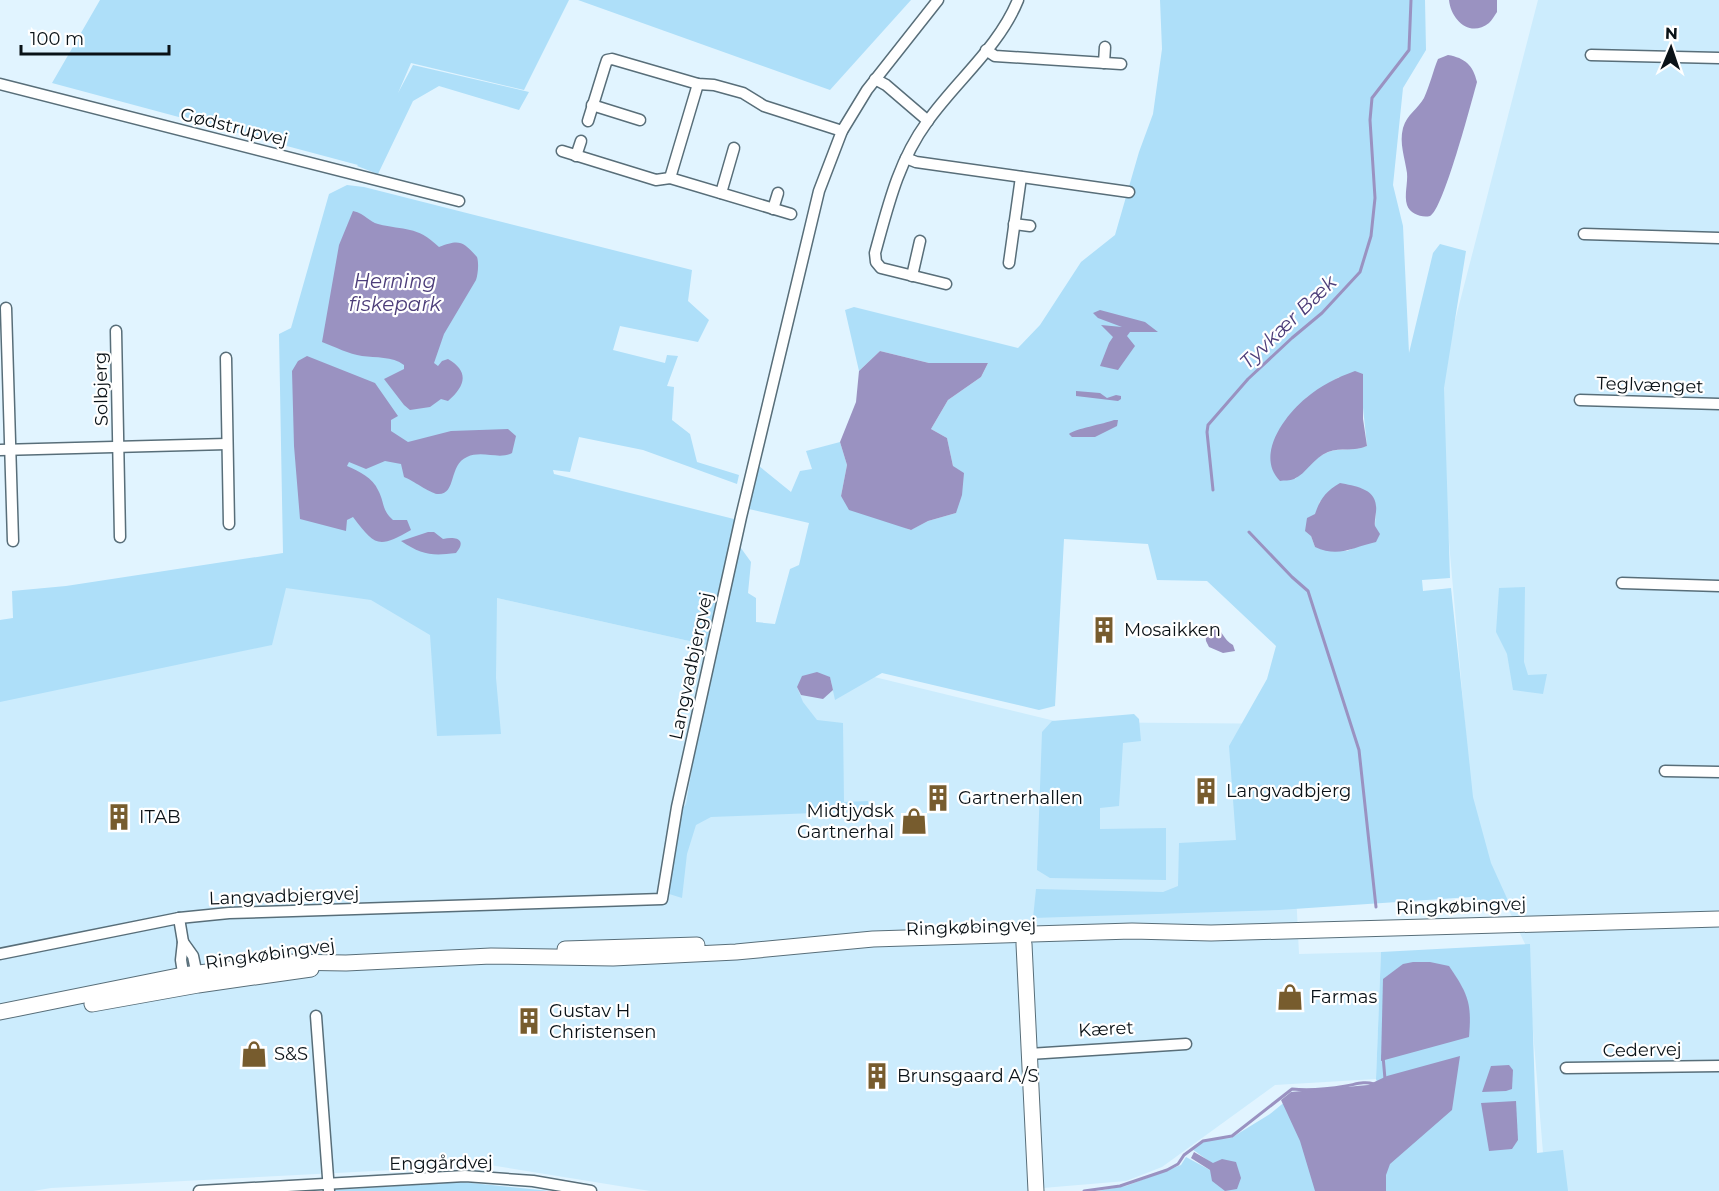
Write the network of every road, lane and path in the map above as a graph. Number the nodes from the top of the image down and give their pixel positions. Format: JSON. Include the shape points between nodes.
{"nodes":[{"id":1,"x":938,"y":0,"type":"edge"},
{"id":2,"x":1018,"y":0,"type":"edge"},
{"id":3,"x":1105,"y":47,"type":"dead end"},
{"id":4,"x":986,"y":50,"type":"junction"},
{"id":5,"x":1591,"y":55,"type":"dead end"},
{"id":6,"x":1719,"y":58,"type":"edge"},
{"id":7,"x":1104,"y":63,"type":"junction"},
{"id":8,"x":1121,"y":64,"type":"dead end"},
{"id":9,"x":875,"y":79,"type":"junction"},
{"id":10,"x":0,"y":84,"type":"edge"},
{"id":11,"x":698,"y":84,"type":"junction"},
{"id":12,"x":592,"y":105,"type":"junction"},
{"id":13,"x":640,"y":120,"type":"dead end"},
{"id":14,"x":928,"y":120,"type":"junction"},
{"id":15,"x":588,"y":121,"type":"dead end"},
{"id":16,"x":842,"y":131,"type":"junction"},
{"id":17,"x":581,"y":141,"type":"dead end"},
{"id":18,"x":734,"y":148,"type":"dead end"},
{"id":19,"x":562,"y":151,"type":"dead end"},
{"id":20,"x":576,"y":156,"type":"junction"},
{"id":21,"x":906,"y":158,"type":"junction"},
{"id":22,"x":1021,"y":177,"type":"junction"},
{"id":23,"x":670,"y":178,"type":"junction"},
{"id":24,"x":1130,"y":192,"type":"dead end"},
{"id":25,"x":721,"y":193,"type":"junction"},
{"id":26,"x":778,"y":193,"type":"dead end"},
{"id":27,"x":459,"y":201,"type":"dead end"},
{"id":28,"x":773,"y":209,"type":"junction"},
{"id":29,"x":791,"y":214,"type":"dead end"},
{"id":30,"x":1014,"y":224,"type":"junction"},
{"id":31,"x":1030,"y":226,"type":"dead end"},
{"id":32,"x":1584,"y":234,"type":"dead end"},
{"id":33,"x":1719,"y":238,"type":"edge"},
{"id":34,"x":920,"y":241,"type":"dead end"},
{"id":35,"x":1009,"y":263,"type":"dead end"},
{"id":36,"x":912,"y":276,"type":"junction"},
{"id":37,"x":946,"y":284,"type":"dead end"},
{"id":38,"x":6,"y":308,"type":"dead end"},
{"id":39,"x":116,"y":330,"type":"dead end"},
{"id":40,"x":226,"y":358,"type":"dead end"},
{"id":41,"x":1580,"y":400,"type":"dead end"},
{"id":42,"x":1719,"y":404,"type":"edge"},
{"id":43,"x":227,"y":444,"type":"junction"},
{"id":44,"x":118,"y":448,"type":"junction"},
{"id":45,"x":5,"y":450,"type":"edge"},
{"id":46,"x":229,"y":524,"type":"dead end"},
{"id":47,"x":120,"y":537,"type":"dead end"},
{"id":48,"x":13,"y":541,"type":"dead end"},
{"id":49,"x":1622,"y":582,"type":"dead end"},
{"id":50,"x":1719,"y":586,"type":"edge"},
{"id":51,"x":1665,"y":771,"type":"dead end"},
{"id":52,"x":1719,"y":772,"type":"edge"},
{"id":53,"x":179,"y":918,"type":"junction"},
{"id":54,"x":1717,"y":918,"type":"edge"},
{"id":55,"x":1211,"y":933,"type":"junction"},
{"id":56,"x":183,"y":942,"type":"junction"},
{"id":57,"x":1024,"y":945,"type":"junction"},
{"id":58,"x":804,"y":946,"type":"junction"},
{"id":59,"x":0,"y":954,"type":"edge"},
{"id":60,"x":346,"y":963,"type":"junction"},
{"id":61,"x":191,"y":977,"type":"junction"},
{"id":62,"x":0,"y":1012,"type":"edge"},
{"id":63,"x":316,"y":1016,"type":"dead end"},
{"id":64,"x":0,"y":1019,"type":"edge"},
{"id":65,"x":1186,"y":1044,"type":"dead end"},
{"id":66,"x":1029,"y":1054,"type":"junction"},
{"id":67,"x":1719,"y":1066,"type":"edge"},
{"id":68,"x":1566,"y":1068,"type":"dead end"},
{"id":69,"x":328,"y":1187,"type":"edge"},
{"id":70,"x":200,"y":1191,"type":"edge"},
{"id":71,"x":591,"y":1191,"type":"edge"},
{"id":72,"x":1036,"y":1191,"type":"edge"}],
"edges":[{"from":1,"to":9,"type":"street","name":"Langvadbjergvej"},
{"from":2,"to":4,"type":"street"},
{"from":3,"to":7,"type":"street"},
{"from":4,"to":7,"type":"street","via":[[995,56]]},
{"from":4,"to":14,"type":"street"},
{"from":5,"to":6,"type":"street"},
{"from":7,"to":8,"type":"street"},
{"from":9,"to":14,"type":"street"},
{"from":9,"to":16,"type":"street","name":"Langvadbjergvej"},
{"from":10,"to":27,"type":"street","name":"Gødstrupvej"},
{"from":11,"to":12,"type":"street","via":[[612,59],[607,60]]},
{"from":11,"to":16,"type":"street","via":[[714,84],[743,93],[764,106]]},
{"from":11,"to":23,"type":"street"},
{"from":12,"to":13,"type":"street"},
{"from":12,"to":15,"type":"street"},
{"from":14,"to":21,"type":"street"},
{"from":16,"to":53,"type":"street","name":"Langvadbjergvej","via":[[819,191],[744,505],[677,807],[662,899],[229,913]]},
{"from":17,"to":20,"type":"street"},
{"from":18,"to":25,"type":"street"},
{"from":19,"to":20,"type":"street"},
{"from":20,"to":23,"type":"street","via":[[656,180]]},
{"from":21,"to":22,"type":"street"},
{"from":21,"to":36,"type":"street","via":[[875,253],[881,268]]},
{"from":22,"to":24,"type":"street"},
{"from":22,"to":30,"type":"street"},
{"from":23,"to":25,"type":"street"},
{"from":25,"to":28,"type":"street"},
{"from":26,"to":28,"type":"street"},
{"from":28,"to":29,"type":"street"},
{"from":30,"to":31,"type":"street"},
{"from":30,"to":35,"type":"street"},
{"from":32,"to":33,"type":"street"},
{"from":34,"to":36,"type":"street"},
{"from":36,"to":37,"type":"street"},
{"from":38,"to":45,"type":"street"},
{"from":39,"to":44,"type":"street","name":"Solbjerg"},
{"from":40,"to":43,"type":"street"},
{"from":41,"to":42,"type":"street","name":"Teglvænget"},
{"from":43,"to":44,"type":"street","name":"Solbjerg"},
{"from":43,"to":46,"type":"street"},
{"from":44,"to":45,"type":"street","name":"Solbjerg"},
{"from":44,"to":47,"type":"street","name":"Solbjerg"},
{"from":45,"to":48,"type":"street"},
{"from":49,"to":50,"type":"street"},
{"from":51,"to":52,"type":"street"},
{"from":53,"to":56,"type":"street"},
{"from":53,"to":59,"type":"street","name":"Langvadbjergvej"},
{"from":54,"to":55,"type":"street","name":"Ringkøbingvej"},
{"from":55,"to":57,"type":"street","name":"Ringkøbingvej","via":[[1158,941]]},
{"from":55,"to":58,"type":"street","name":"Ringkøbingvej","via":[[933,937]]},
{"from":56,"to":61,"type":"street","via":[[181,960]]},
{"from":56,"to":61,"type":"street","via":[[193,956]]},
{"from":57,"to":58,"type":"street","name":"Ringkøbingvej","via":[[861,949]]},
{"from":57,"to":66,"type":"street"},
{"from":58,"to":60,"type":"street","name":"Ringkøbingvej","via":[[613,958],[491,956]]},
{"from":60,"to":61,"type":"street","name":"Ringkøbingvej","via":[[288,973]]},
{"from":60,"to":61,"type":"street","name":"Ringkøbingvej","via":[[272,963]]},
{"from":61,"to":62,"type":"street"},
{"from":61,"to":64,"type":"street"},
{"from":63,"to":69,"type":"street"},
{"from":65,"to":66,"type":"street","name":"Kæret"},
{"from":66,"to":72,"type":"street"},
{"from":67,"to":68,"type":"street","name":"Cedervej"},
{"from":69,"to":70,"type":"street","name":"Enggårdvej"},
{"from":69,"to":71,"type":"street","name":"Enggårdvej","via":[[465,1176],[533,1181]]}]}
